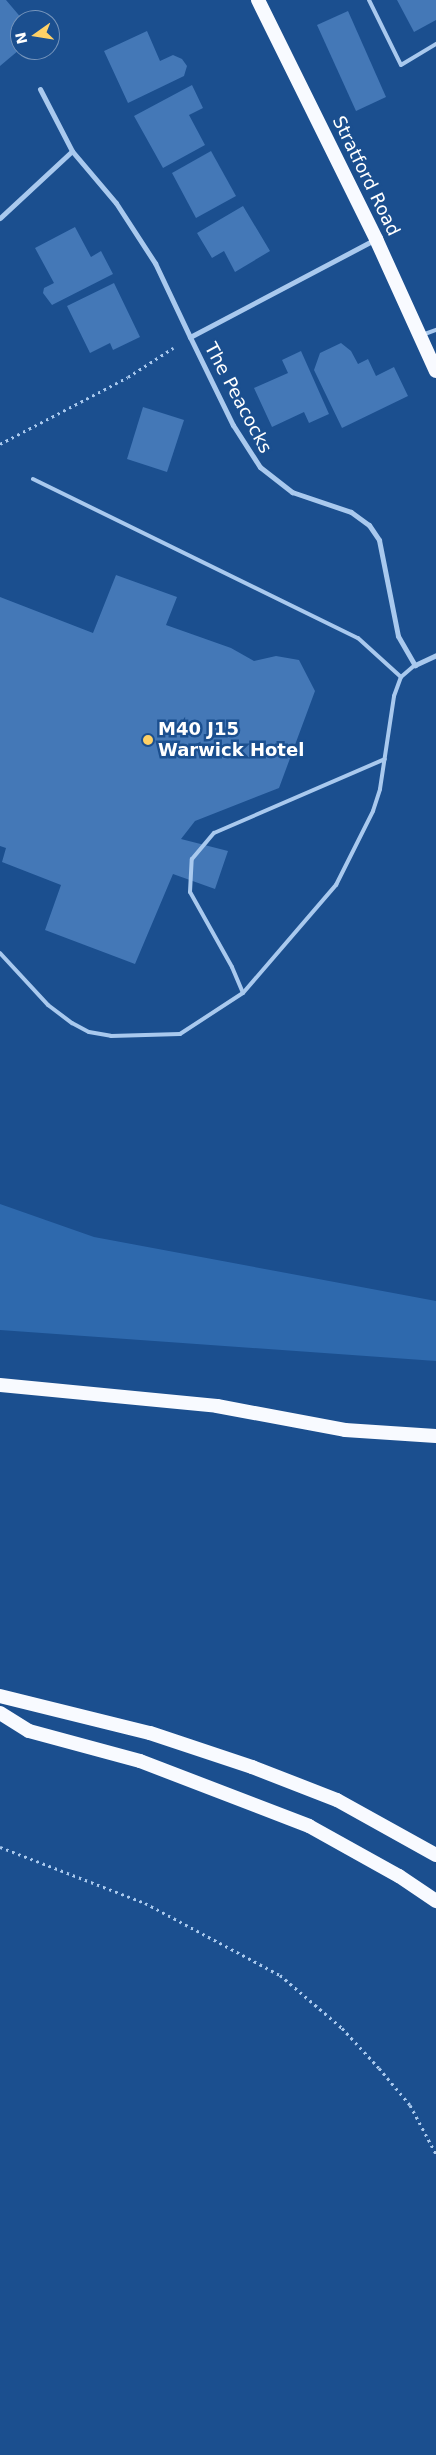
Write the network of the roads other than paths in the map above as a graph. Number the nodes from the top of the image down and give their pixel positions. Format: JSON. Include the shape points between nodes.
{"nodes":[{"id":1,"x":258,"y":0,"type":"edge"},
{"id":2,"x":369,"y":0,"type":"edge"},
{"id":3,"x":436,"y":44,"type":"edge"},
{"id":4,"x":40,"y":89,"type":"dead end"},
{"id":5,"x":72,"y":151,"type":"junction"},
{"id":6,"x":0,"y":218,"type":"edge"},
{"id":7,"x":376,"y":239,"type":"junction"},
{"id":8,"x":436,"y":330,"type":"edge"},
{"id":9,"x":420,"y":336,"type":"junction"},
{"id":10,"x":190,"y":337,"type":"junction"},
{"id":11,"x":436,"y":370,"type":"edge"},
{"id":12,"x":33,"y":479,"type":"dead end"},
{"id":13,"x":436,"y":655,"type":"edge"},
{"id":14,"x":415,"y":664,"type":"junction"},
{"id":15,"x":401,"y":676,"type":"junction"},
{"id":16,"x":385,"y":760,"type":"junction"},
{"id":17,"x":0,"y":953,"type":"edge"},
{"id":18,"x":243,"y":993,"type":"junction"},
{"id":19,"x":0,"y":1385,"type":"edge"},
{"id":20,"x":436,"y":1436,"type":"edge"},
{"id":21,"x":0,"y":1696,"type":"edge"},
{"id":22,"x":0,"y":1713,"type":"edge"},
{"id":23,"x":436,"y":1855,"type":"edge"},
{"id":24,"x":436,"y":1901,"type":"edge"}],
"edges":[{"from":1,"to":7,"type":"highway","name":"Stratford Road"},
{"from":2,"to":3,"type":"lane","via":[[401,65]]},
{"from":4,"to":5,"type":"street","name":"The Peacocks"},
{"from":5,"to":6,"type":"street"},
{"from":5,"to":10,"type":"street","name":"The Peacocks","via":[[116,203],[156,263]]},
{"from":7,"to":9,"type":"highway","name":"Stratford Road"},
{"from":7,"to":10,"type":"street","name":"The Peacocks"},
{"from":8,"to":9,"type":"lane"},
{"from":9,"to":11,"type":"highway","name":"Stratford Road"},
{"from":10,"to":14,"type":"street","name":"The Peacocks","via":[[233,424],[260,467],[292,492],[351,512],[369,525],[379,540],[398,636]]},
{"from":12,"to":15,"type":"lane","via":[[358,638]]},
{"from":13,"to":14,"type":"street"},
{"from":14,"to":15,"type":"lane"},
{"from":15,"to":16,"type":"lane","via":[[394,696]]},
{"from":16,"to":18,"type":"lane","via":[[373,811],[336,885]]},
{"from":16,"to":18,"type":"lane","via":[[214,832],[192,858],[190,892]]},
{"from":17,"to":18,"type":"lane","via":[[48,1005],[72,1023],[89,1032],[111,1036],[180,1034]]},
{"from":19,"to":20,"type":"highway","via":[[217,1406],[345,1430]]},
{"from":21,"to":23,"type":"highway","via":[[141,1730],[252,1767],[337,1800]]},
{"from":22,"to":24,"type":"highway","via":[[29,1731],[140,1761],[309,1826],[399,1876]]}]}
